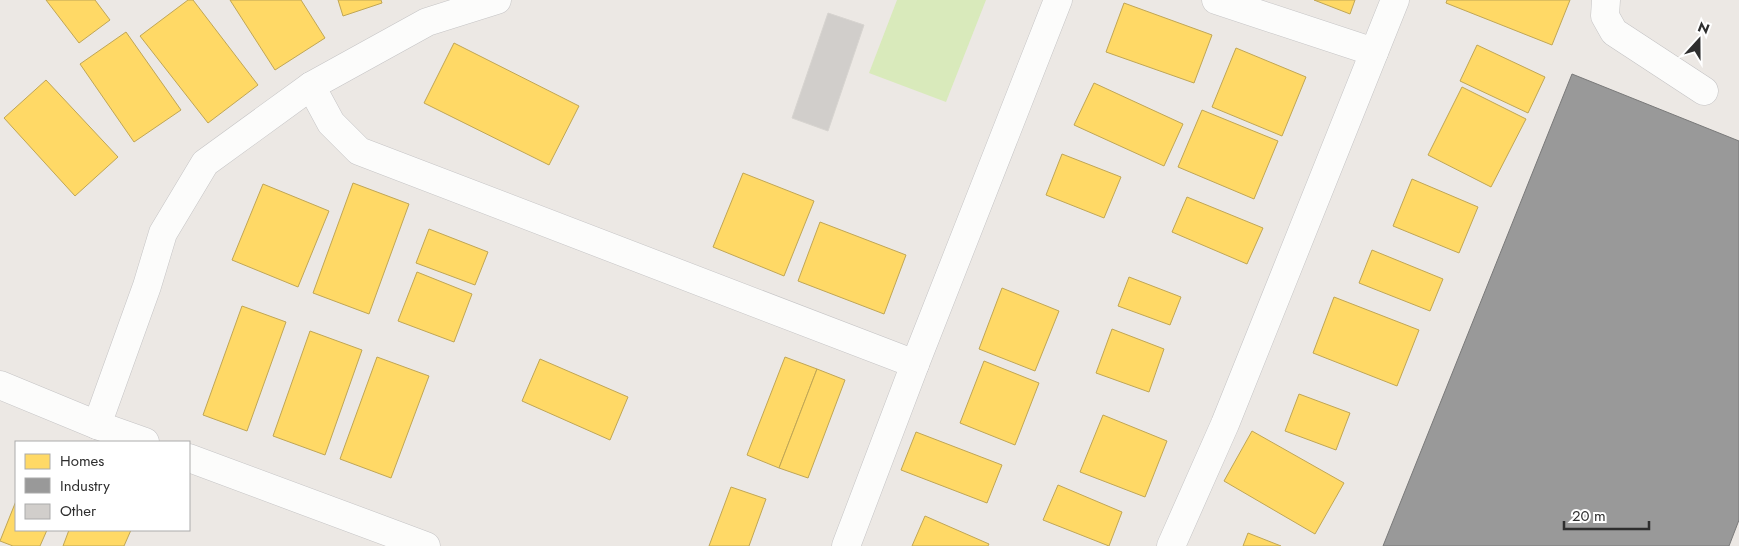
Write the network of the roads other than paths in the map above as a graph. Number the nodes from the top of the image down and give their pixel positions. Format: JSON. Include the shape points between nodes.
{"nodes":[{"id":1,"x":497,"y":0,"type":"edge"},
{"id":2,"x":1058,"y":0,"type":"edge"},
{"id":3,"x":1216,"y":0,"type":"edge"},
{"id":4,"x":1395,"y":0,"type":"edge"},
{"id":5,"x":1606,"y":0,"type":"edge"},
{"id":6,"x":1374,"y":52,"type":"junction"},
{"id":7,"x":311,"y":86,"type":"junction"},
{"id":8,"x":1704,"y":91,"type":"dead end"},
{"id":9,"x":915,"y":364,"type":"junction"},
{"id":10,"x":0,"y":385,"type":"edge"},
{"id":11,"x":97,"y":425,"type":"junction"},
{"id":12,"x":142,"y":441,"type":"edge"},
{"id":13,"x":190,"y":458,"type":"edge"},
{"id":14,"x":426,"y":546,"type":"edge"},
{"id":15,"x":846,"y":546,"type":"edge"},
{"id":16,"x":1171,"y":546,"type":"edge"}],
"edges":[{"from":1,"to":7,"type":"street","via":[[427,22]]},
{"from":2,"to":9,"type":"street"},
{"from":3,"to":6,"type":"street"},
{"from":4,"to":6,"type":"street"},
{"from":5,"to":8,"type":"street","via":[[1605,16],[1614,32]]},
{"from":6,"to":16,"type":"street","via":[[1225,424]]},
{"from":7,"to":9,"type":"street","via":[[331,122],[359,151]]},
{"from":7,"to":11,"type":"street","via":[[205,163],[163,232]]},
{"from":9,"to":15,"type":"street"},
{"from":10,"to":11,"type":"street"},
{"from":11,"to":12,"type":"street"},
{"from":13,"to":14,"type":"street"}]}
